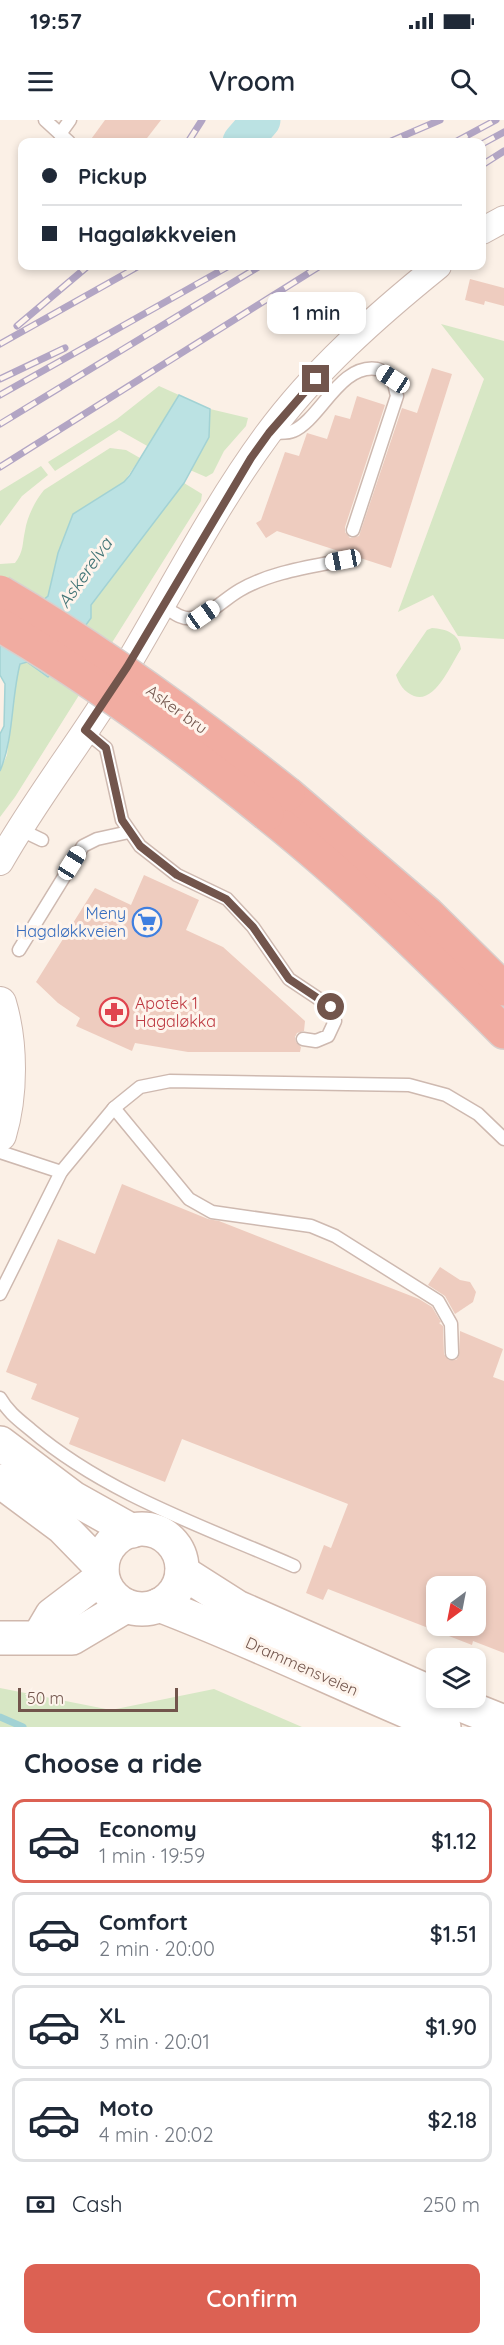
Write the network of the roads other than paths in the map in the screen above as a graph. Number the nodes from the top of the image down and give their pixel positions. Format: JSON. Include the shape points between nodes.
{"nodes":[{"id":1,"x":45,"y":120,"type":"edge"},
{"id":2,"x":70,"y":120,"type":"edge"},
{"id":3,"x":64,"y":138,"type":"edge"},
{"id":4,"x":504,"y":219,"type":"edge"},
{"id":5,"x":486,"y":229,"type":"edge"},
{"id":6,"x":433,"y":270,"type":"edge"},
{"id":7,"x":269,"y":433,"type":"junction"},
{"id":8,"x":353,"y":530,"type":"dead end"},
{"id":9,"x":343,"y":560,"type":"dead end"},
{"id":10,"x":0,"y":592,"type":"edge"},
{"id":11,"x":163,"y":606,"type":"junction"},
{"id":12,"x":0,"y":625,"type":"edge"},
{"id":13,"x":85,"y":730,"type":"junction"},
{"id":14,"x":277,"y":804,"type":"junction"},
{"id":15,"x":19,"y":829,"type":"junction"},
{"id":16,"x":129,"y":832,"type":"junction"},
{"id":17,"x":42,"y":840,"type":"dead end"},
{"id":18,"x":0,"y":850,"type":"edge"},
{"id":19,"x":0,"y":862,"type":"edge"},
{"id":20,"x":19,"y":950,"type":"dead end"},
{"id":21,"x":504,"y":989,"type":"edge"},
{"id":22,"x":0,"y":1003,"type":"edge"},
{"id":23,"x":504,"y":1032,"type":"edge"},
{"id":24,"x":303,"y":1039,"type":"dead end"},
{"id":25,"x":4,"y":1052,"type":"edge"},
{"id":26,"x":114,"y":1108,"type":"junction"},
{"id":27,"x":0,"y":1135,"type":"edge"},
{"id":28,"x":504,"y":1139,"type":"edge"},
{"id":29,"x":0,"y":1152,"type":"edge"},
{"id":30,"x":60,"y":1172,"type":"junction"},
{"id":31,"x":0,"y":1294,"type":"edge"},
{"id":32,"x":452,"y":1353,"type":"dead end"},
{"id":33,"x":0,"y":1398,"type":"edge"},
{"id":34,"x":0,"y":1443,"type":"edge"},
{"id":35,"x":0,"y":1481,"type":"edge"},
{"id":36,"x":132,"y":1531,"type":"junction"},
{"id":37,"x":294,"y":1566,"type":"dead end"},
{"id":38,"x":182,"y":1572,"type":"junction"},
{"id":39,"x":102,"y":1573,"type":"junction"},
{"id":40,"x":159,"y":1605,"type":"junction"},
{"id":41,"x":126,"y":1606,"type":"junction"},
{"id":42,"x":39,"y":1636,"type":"junction"},
{"id":43,"x":0,"y":1638,"type":"edge"},
{"id":44,"x":426,"y":1691,"type":"edge"},
{"id":45,"x":469,"y":1708,"type":"edge"},
{"id":46,"x":504,"y":1722,"type":"edge"},
{"id":47,"x":444,"y":1727,"type":"edge"}],
"edges":[{"from":1,"to":3,"type":"lane"},
{"from":2,"to":3,"type":"lane"},
{"from":4,"to":5,"type":"street"},
{"from":6,"to":7,"type":"street","via":[[345,347]]},
{"from":7,"to":8,"type":"lane","via":[[293,431],[337,386],[363,370],[378,369],[393,379],[398,396]]},
{"from":7,"to":11,"type":"street"},
{"from":9,"to":11,"type":"lane","via":[[287,571],[241,589],[203,615],[179,616]]},
{"from":10,"to":14,"type":"highway","name":"Asker bru","bridge":true,"via":[[114,664],[217,738]]},
{"from":11,"to":13,"type":"street"},
{"from":12,"to":14,"type":"highway","name":"Asker bru","bridge":true,"via":[[99,687],[198,759]]},
{"from":13,"to":15,"type":"street"},
{"from":13,"to":16,"type":"lane","via":[[106,748],[122,820]]},
{"from":14,"to":21,"type":"highway","via":[[428,914]]},
{"from":14,"to":23,"type":"highway","via":[[304,844],[405,934]]},
{"from":15,"to":17,"type":"lane"},
{"from":15,"to":18,"type":"street"},
{"from":15,"to":19,"type":"street"},
{"from":16,"to":20,"type":"lane","via":[[83,846]]},
{"from":16,"to":24,"type":"lane","via":[[140,846],[177,875],[226,899],[253,927],[289,979],[331,1007],[335,1021],[328,1036],[316,1041]]},
{"from":22,"to":25,"type":"street","via":[[6,1023]]},
{"from":25,"to":27,"type":"street","via":[[6,1107]]},
{"from":26,"to":28,"type":"lane","via":[[140,1087],[170,1081],[409,1085],[446,1095],[478,1114]]},
{"from":26,"to":30,"type":"lane"},
{"from":26,"to":32,"type":"lane","via":[[189,1199],[212,1212],[335,1236],[438,1301],[451,1324]]},
{"from":29,"to":30,"type":"lane"},
{"from":30,"to":31,"type":"lane"},
{"from":33,"to":37,"type":"lane","via":[[7,1410],[62,1456],[144,1500]]},
{"from":34,"to":36,"type":"main road","via":[[73,1498]]},
{"from":35,"to":39,"type":"main road","via":[[62,1527]]},
{"from":36,"to":38,"type":"main road","via":[[149,1530],[166,1538],[178,1553]]},
{"from":36,"to":39,"type":"main road","via":[[110,1545]]},
{"from":38,"to":40,"type":"main road","via":[[175,1591]]},
{"from":38,"to":44,"type":"main road","name":"Drammensveien","via":[[237,1607]]},
{"from":39,"to":41,"type":"main road","via":[[109,1593]]},
{"from":39,"to":42,"type":"main road","via":[[52,1615]]},
{"from":40,"to":41,"type":"main road","via":[[140,1610]]},
{"from":40,"to":47,"type":"main road","name":"Drammensveien"},
{"from":41,"to":42,"type":"main road","via":[[72,1638]]},
{"from":42,"to":43,"type":"main road"},
{"from":45,"to":46,"type":"main road"}]}
